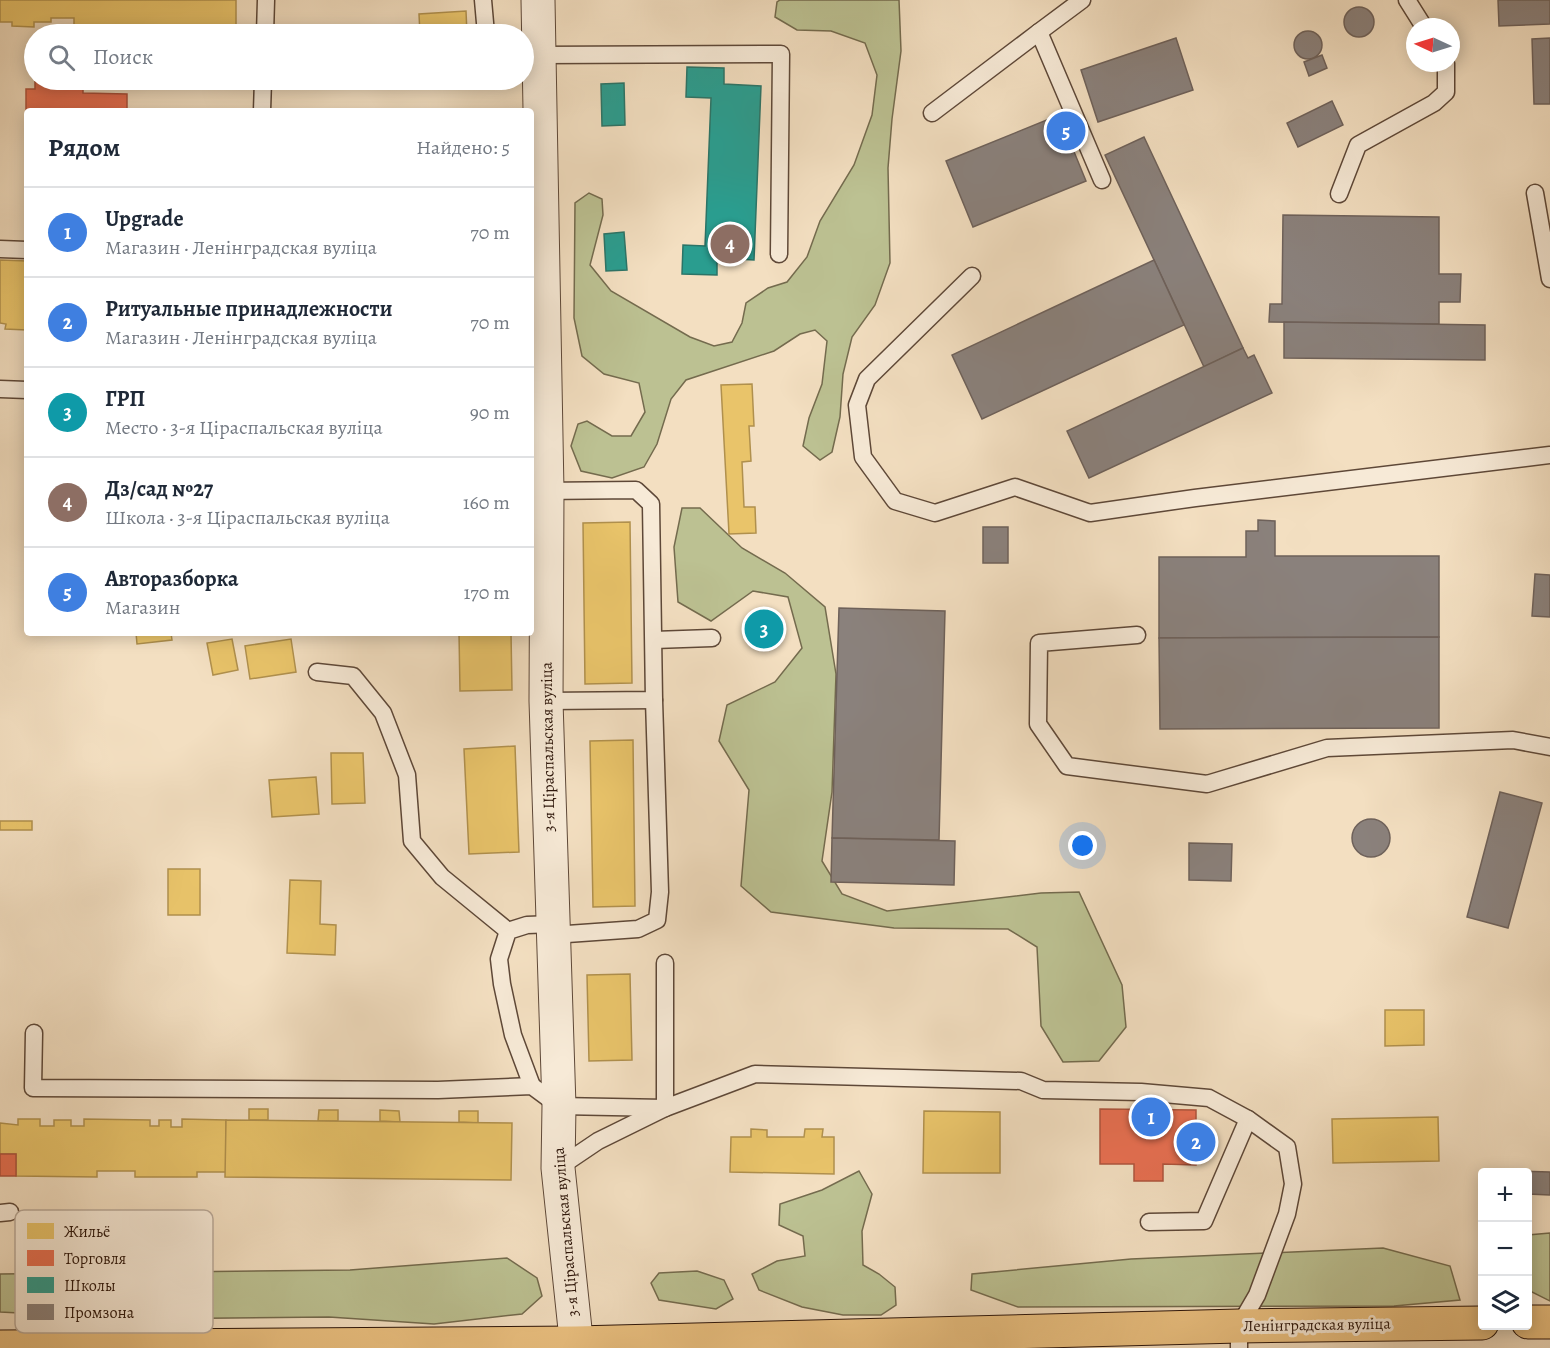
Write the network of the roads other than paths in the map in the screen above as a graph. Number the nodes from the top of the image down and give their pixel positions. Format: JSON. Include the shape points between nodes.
{"nodes":[{"id":1,"x":266,"y":0,"type":"edge"},
{"id":2,"x":483,"y":0,"type":"edge"},
{"id":3,"x":538,"y":0,"type":"edge"},
{"id":4,"x":1082,"y":0,"type":"edge"},
{"id":5,"x":1407,"y":0,"type":"edge"},
{"id":6,"x":1418,"y":18,"type":"edge"},
{"id":7,"x":265,"y":24,"type":"edge"},
{"id":8,"x":485,"y":24,"type":"edge"},
{"id":9,"x":1038,"y":32,"type":"junction"},
{"id":10,"x":539,"y":55,"type":"junction"},
{"id":11,"x":1446,"y":72,"type":"edge"},
{"id":12,"x":263,"y":90,"type":"edge"},
{"id":13,"x":262,"y":108,"type":"edge"},
{"id":14,"x":932,"y":113,"type":"dead end"},
{"id":15,"x":1102,"y":180,"type":"dead end"},
{"id":16,"x":1535,"y":193,"type":"dead end"},
{"id":17,"x":1339,"y":194,"type":"dead end"},
{"id":18,"x":0,"y":249,"type":"edge"},
{"id":19,"x":24,"y":250,"type":"edge"},
{"id":20,"x":779,"y":254,"type":"dead end"},
{"id":21,"x":972,"y":276,"type":"dead end"},
{"id":22,"x":1550,"y":279,"type":"edge"},
{"id":23,"x":0,"y":389,"type":"edge"},
{"id":24,"x":24,"y":390,"type":"edge"},
{"id":25,"x":1550,"y":455,"type":"edge"},
{"id":26,"x":539,"y":491,"type":"edge"},
{"id":27,"x":1137,"y":635,"type":"dead end"},
{"id":28,"x":712,"y":638,"type":"dead end"},
{"id":29,"x":654,"y":640,"type":"junction"},
{"id":30,"x":317,"y":672,"type":"dead end"},
{"id":31,"x":654,"y":700,"type":"junction"},
{"id":32,"x":546,"y":701,"type":"junction"},
{"id":33,"x":1550,"y":747,"type":"edge"},
{"id":34,"x":553,"y":930,"type":"junction"},
{"id":35,"x":508,"y":931,"type":"junction"},
{"id":36,"x":665,"y":963,"type":"dead end"},
{"id":37,"x":34,"y":1033,"type":"dead end"},
{"id":38,"x":532,"y":1086,"type":"junction"},
{"id":39,"x":559,"y":1106,"type":"junction"},
{"id":40,"x":665,"y":1108,"type":"junction"},
{"id":41,"x":1248,"y":1119,"type":"junction"},
{"id":42,"x":558,"y":1168,"type":"junction"},
{"id":43,"x":1149,"y":1221,"type":"dead end"},
{"id":44,"x":1532,"y":1322,"type":"edge"},
{"id":45,"x":1550,"y":1322,"type":"edge"},
{"id":46,"x":1478,"y":1323,"type":"edge"},
{"id":47,"x":1239,"y":1337,"type":"edge"},
{"id":48,"x":900,"y":1342,"type":"edge"},
{"id":49,"x":576,"y":1345,"type":"edge"},
{"id":50,"x":0,"y":1347,"type":"edge"}],
"edges":[{"from":1,"to":7,"type":"lane"},
{"from":2,"to":8,"type":"lane"},
{"from":3,"to":10,"type":"street","name":"3-я Ціраспальская вуліца"},
{"from":4,"to":9,"type":"lane"},
{"from":5,"to":6,"type":"lane"},
{"from":9,"to":14,"type":"lane"},
{"from":9,"to":15,"type":"lane"},
{"from":10,"to":20,"type":"lane","via":[[781,54]]},
{"from":10,"to":26,"type":"street","name":"3-я Ціраспальская вуліца"},
{"from":11,"to":17,"type":"lane","via":[[1446,92],[1434,103],[1358,145]]},
{"from":12,"to":13,"type":"lane"},
{"from":16,"to":22,"type":"lane"},
{"from":18,"to":19,"type":"lane"},
{"from":21,"to":25,"type":"lane","via":[[867,379],[857,405],[863,457],[895,501],[935,513],[1015,487],[1090,513]]},
{"from":23,"to":24,"type":"lane"},
{"from":26,"to":29,"type":"lane","via":[[636,490],[651,504]]},
{"from":26,"to":32,"type":"street","name":"3-я Ціраспальская вуліца"},
{"from":27,"to":33,"type":"lane","via":[[1039,643],[1038,724],[1067,766],[1207,784],[1328,748],[1513,740]]},
{"from":28,"to":29,"type":"lane"},
{"from":29,"to":31,"type":"lane"},
{"from":30,"to":35,"type":"lane","via":[[353,675],[383,714],[407,775],[412,841],[442,877]]},
{"from":31,"to":32,"type":"lane"},
{"from":31,"to":34,"type":"lane","via":[[660,892],[657,920],[638,929]]},
{"from":32,"to":34,"type":"street","name":"3-я Ціраспальская вуліца"},
{"from":34,"to":35,"type":"lane","via":[[527,925]]},
{"from":34,"to":39,"type":"street","name":"3-я Ціраспальская вуліца"},
{"from":35,"to":38,"type":"lane","via":[[499,959],[502,984],[513,1035]]},
{"from":36,"to":40,"type":"lane"},
{"from":37,"to":38,"type":"lane","via":[[33,1088],[438,1090]]},
{"from":38,"to":39,"type":"lane"},
{"from":39,"to":40,"type":"lane"},
{"from":39,"to":42,"type":"street","name":"3-я Ціраспальская вуліца"},
{"from":40,"to":41,"type":"lane","via":[[755,1074],[1021,1082],[1043,1090],[1197,1096],[1209,1098]]},
{"from":40,"to":42,"type":"lane","via":[[598,1141]]},
{"from":41,"to":43,"type":"lane","via":[[1204,1221]]},
{"from":41,"to":47,"type":"lane","via":[[1287,1147],[1293,1184],[1287,1214]]},
{"from":42,"to":49,"type":"street","name":"3-я Ціраспальская вуліца"},
{"from":44,"to":45,"type":"main road"},
{"from":46,"to":47,"type":"main road","name":"Ленінградская вуліца"},
{"from":47,"to":48,"type":"main road","name":"Ленінградская вуліца"},
{"from":48,"to":49,"type":"main road","name":"Ленінградская вуліца"},
{"from":49,"to":50,"type":"main road","name":"Ленінградская вуліца"}]}
